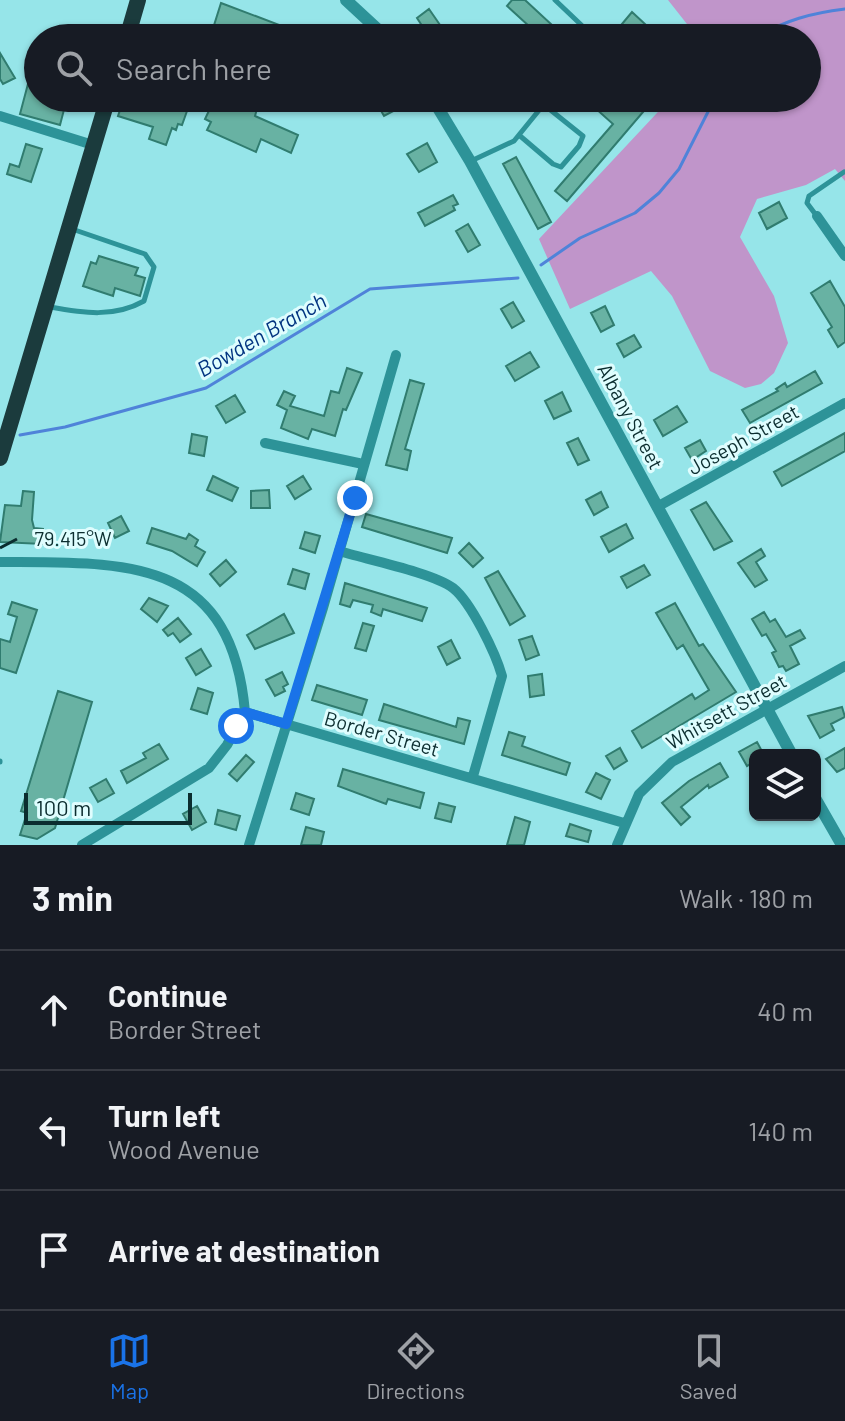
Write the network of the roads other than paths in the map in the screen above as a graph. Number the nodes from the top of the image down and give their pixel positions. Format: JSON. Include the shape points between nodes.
{"nodes":[{"id":1,"x":138,"y":0,"type":"edge"},
{"id":2,"x":346,"y":0,"type":"edge"},
{"id":3,"x":555,"y":0,"type":"edge"},
{"id":4,"x":131,"y":24,"type":"edge"},
{"id":5,"x":372,"y":24,"type":"edge"},
{"id":6,"x":581,"y":24,"type":"edge"},
{"id":7,"x":104,"y":112,"type":"edge"},
{"id":8,"x":440,"y":112,"type":"edge"},
{"id":9,"x":537,"y":112,"type":"edge"},
{"id":10,"x":553,"y":112,"type":"edge"},
{"id":11,"x":0,"y":116,"type":"edge"},
{"id":12,"x":519,"y":135,"type":"junction"},
{"id":13,"x":93,"y":145,"type":"junction"},
{"id":14,"x":470,"y":161,"type":"junction"},
{"id":15,"x":844,"y":172,"type":"edge"},
{"id":16,"x":817,"y":216,"type":"joint"},
{"id":17,"x":70,"y":228,"type":"junction"},
{"id":18,"x":845,"y":256,"type":"edge"},
{"id":19,"x":45,"y":306,"type":"junction"},
{"id":20,"x":396,"y":355,"type":"dead end"},
{"id":21,"x":845,"y":403,"type":"edge"},
{"id":22,"x":265,"y":443,"type":"dead end"},
{"id":23,"x":0,"y":458,"type":"edge"},
{"id":24,"x":363,"y":464,"type":"junction"},
{"id":25,"x":657,"y":507,"type":"junction"},
{"id":26,"x":339,"y":551,"type":"junction"},
{"id":27,"x":0,"y":562,"type":"edge"},
{"id":28,"x":845,"y":666,"type":"edge"},
{"id":29,"x":767,"y":709,"type":"junction"},
{"id":30,"x":245,"y":712,"type":"junction"},
{"id":31,"x":286,"y":724,"type":"junction"},
{"id":32,"x":789,"y":749,"type":"edge"},
{"id":33,"x":473,"y":776,"type":"junction"},
{"id":34,"x":821,"y":808,"type":"edge"},
{"id":35,"x":624,"y":823,"type":"junction"},
{"id":36,"x":82,"y":845,"type":"edge"},
{"id":37,"x":249,"y":845,"type":"edge"},
{"id":38,"x":617,"y":845,"type":"edge"},
{"id":39,"x":842,"y":845,"type":"edge"}],
"edges":[{"from":1,"to":4,"type":"highway"},
{"from":2,"to":5,"type":"street"},
{"from":3,"to":6,"type":"lane"},
{"from":7,"to":13,"type":"highway"},
{"from":8,"to":14,"type":"street","name":"Albany Street"},
{"from":9,"to":12,"type":"lane"},
{"from":10,"to":12,"type":"lane","via":[[583,136],[561,167]]},
{"from":11,"to":13,"type":"street"},
{"from":12,"to":14,"type":"lane","via":[[502,149]]},
{"from":13,"to":17,"type":"highway"},
{"from":14,"to":25,"type":"street","name":"Albany Street"},
{"from":15,"to":16,"type":"lane","via":[[809,196],[807,203]]},
{"from":16,"to":18,"type":"street"},
{"from":17,"to":19,"type":"highway"},
{"from":17,"to":19,"type":"lane","via":[[145,254],[154,267],[144,301],[130,309],[86,314]]},
{"from":19,"to":23,"type":"highway"},
{"from":20,"to":24,"type":"street"},
{"from":21,"to":25,"type":"street","name":"Joseph Street"},
{"from":22,"to":24,"type":"street"},
{"from":24,"to":26,"type":"street"},
{"from":25,"to":29,"type":"street","name":"Albany Street"},
{"from":26,"to":31,"type":"street"},
{"from":26,"to":33,"type":"street","via":[[444,583],[460,595],[502,676]]},
{"from":27,"to":30,"type":"street","via":[[129,566],[184,588],[212,613],[231,645]]},
{"from":28,"to":29,"type":"street","name":"Whitsett Street"},
{"from":29,"to":32,"type":"street","name":"Albany Street"},
{"from":29,"to":35,"type":"street","name":"Whitsett Street","via":[[657,773]]},
{"from":30,"to":31,"type":"street","name":"Border Street"},
{"from":30,"to":36,"type":"street","via":[[209,768]]},
{"from":31,"to":33,"type":"street","name":"Border Street"},
{"from":31,"to":37,"type":"street"},
{"from":33,"to":35,"type":"street","name":"Border Street"},
{"from":34,"to":39,"type":"street"},
{"from":35,"to":38,"type":"street","name":"Whitsett Street"}]}
